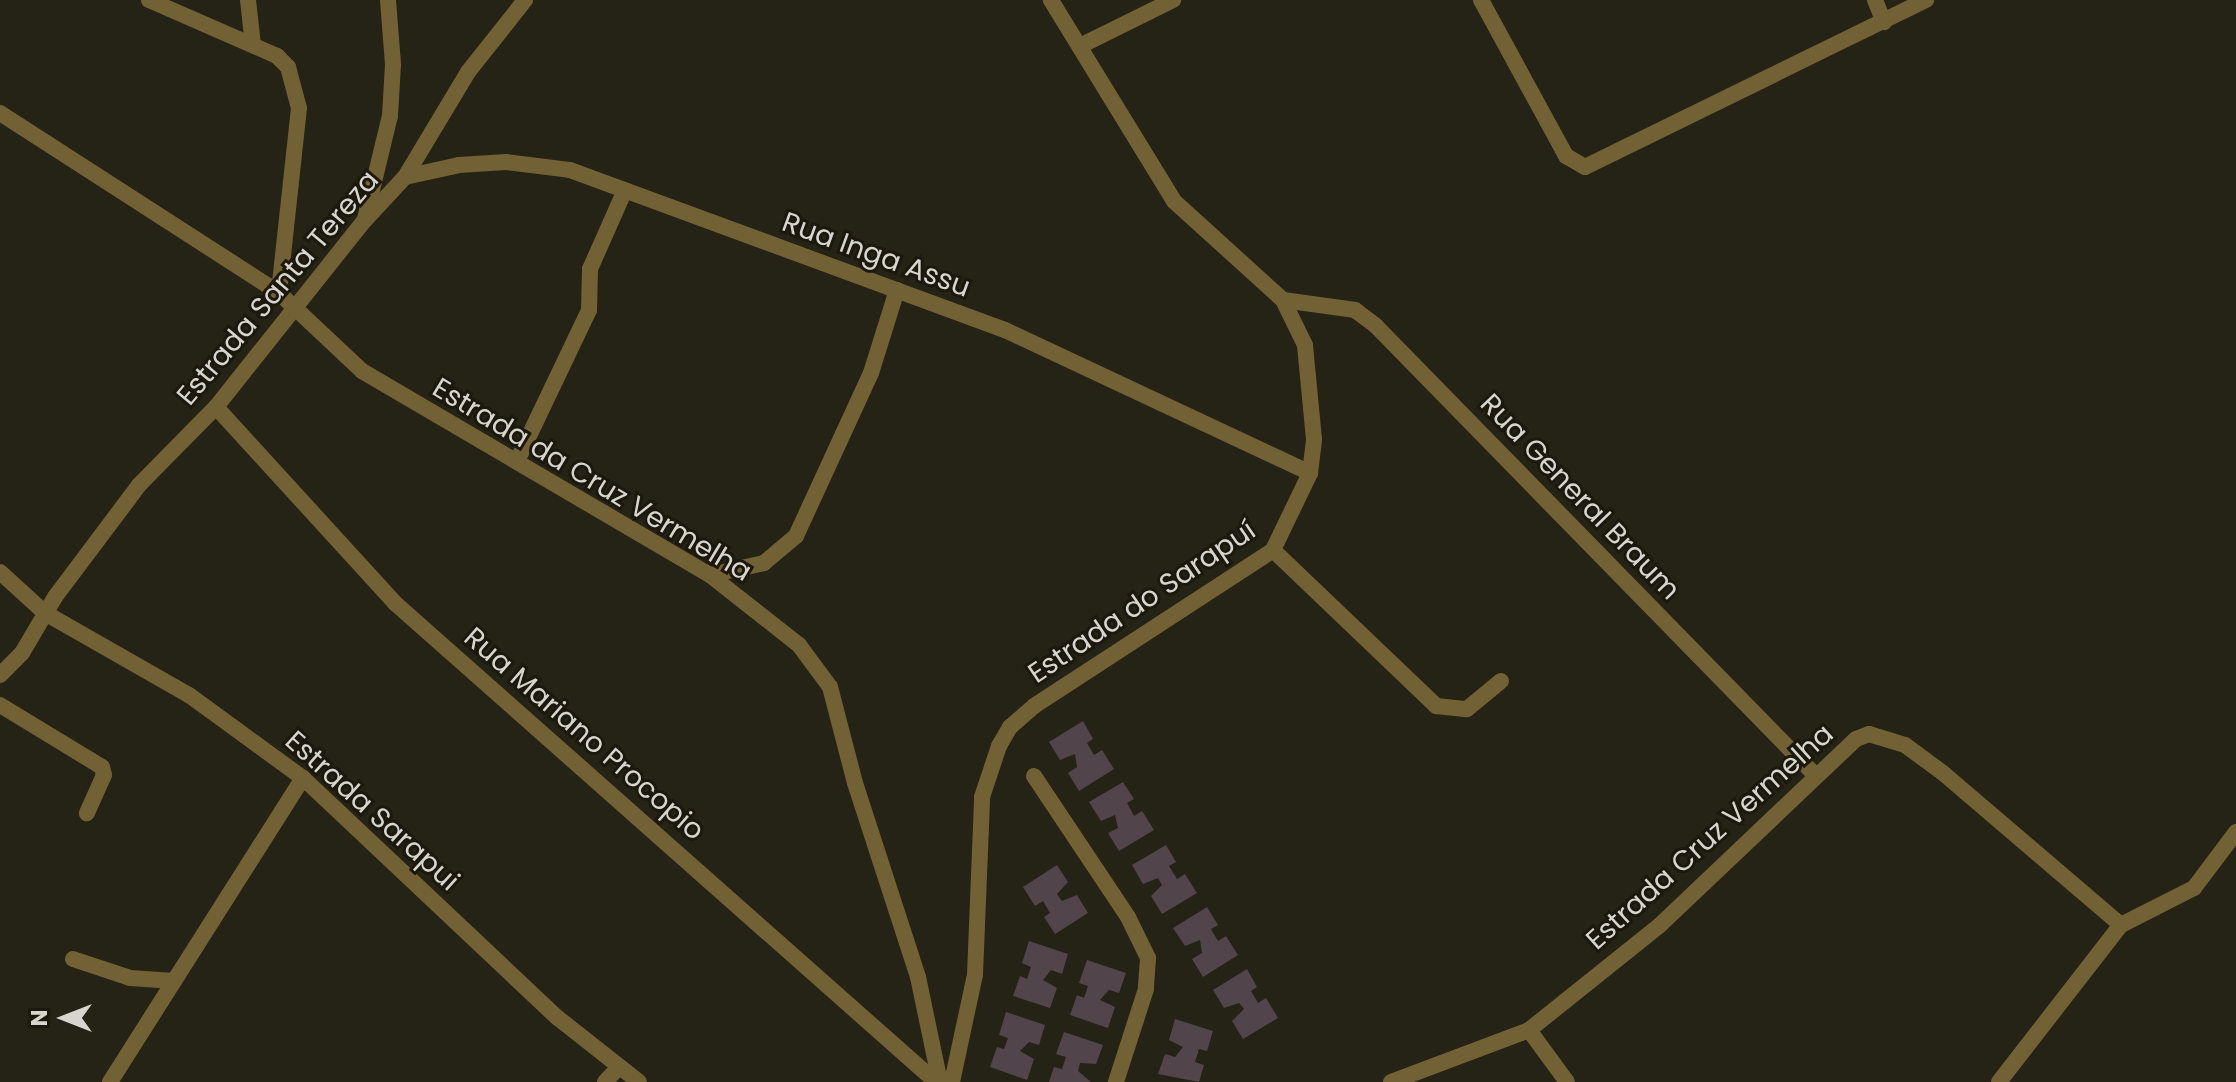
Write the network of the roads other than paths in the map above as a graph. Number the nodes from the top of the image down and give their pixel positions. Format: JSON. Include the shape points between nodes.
{"nodes":[{"id":1,"x":149,"y":0,"type":"edge"},
{"id":2,"x":248,"y":0,"type":"edge"},
{"id":3,"x":388,"y":0,"type":"edge"},
{"id":4,"x":525,"y":0,"type":"edge"},
{"id":5,"x":1051,"y":0,"type":"edge"},
{"id":6,"x":1173,"y":0,"type":"edge"},
{"id":7,"x":1481,"y":0,"type":"edge"},
{"id":8,"x":1875,"y":0,"type":"edge"},
{"id":9,"x":1926,"y":0,"type":"edge"},
{"id":10,"x":1884,"y":22,"type":"junction"},
{"id":11,"x":253,"y":45,"type":"junction"},
{"id":12,"x":1080,"y":46,"type":"junction"},
{"id":13,"x":0,"y":113,"type":"edge"},
{"id":14,"x":405,"y":177,"type":"junction"},
{"id":15,"x":625,"y":190,"type":"junction"},
{"id":16,"x":365,"y":220,"type":"junction"},
{"id":17,"x":897,"y":290,"type":"junction"},
{"id":18,"x":279,"y":293,"type":"junction"},
{"id":19,"x":1283,"y":300,"type":"junction"},
{"id":20,"x":299,"y":309,"type":"junction"},
{"id":21,"x":216,"y":407,"type":"junction"},
{"id":22,"x":518,"y":459,"type":"junction"},
{"id":23,"x":1310,"y":473,"type":"junction"},
{"id":24,"x":1273,"y":550,"type":"junction"},
{"id":25,"x":0,"y":572,"type":"edge"},
{"id":26,"x":710,"y":575,"type":"junction"},
{"id":27,"x":45,"y":613,"type":"junction"},
{"id":28,"x":0,"y":676,"type":"edge"},
{"id":29,"x":1501,"y":681,"type":"dead end"},
{"id":30,"x":0,"y":705,"type":"edge"},
{"id":31,"x":1034,"y":776,"type":"dead end"},
{"id":32,"x":1816,"y":776,"type":"junction"},
{"id":33,"x":303,"y":778,"type":"junction"},
{"id":34,"x":87,"y":813,"type":"dead end"},
{"id":35,"x":2236,"y":832,"type":"edge"},
{"id":36,"x":2121,"y":925,"type":"junction"},
{"id":37,"x":73,"y":959,"type":"dead end"},
{"id":38,"x":174,"y":981,"type":"junction"},
{"id":39,"x":1529,"y":1030,"type":"junction"},
{"id":40,"x":619,"y":1067,"type":"junction"},
{"id":41,"x":110,"y":1082,"type":"edge"},
{"id":42,"x":605,"y":1082,"type":"edge"},
{"id":43,"x":639,"y":1082,"type":"edge"},
{"id":44,"x":938,"y":1082,"type":"edge"},
{"id":45,"x":952,"y":1082,"type":"edge"},
{"id":46,"x":1116,"y":1082,"type":"edge"},
{"id":47,"x":1391,"y":1082,"type":"edge"},
{"id":48,"x":1567,"y":1082,"type":"edge"},
{"id":49,"x":1999,"y":1082,"type":"edge"}],
"edges":[{"from":1,"to":11,"type":"street"},
{"from":2,"to":11,"type":"street"},
{"from":3,"to":16,"type":"street","via":[[390,116]]},
{"from":4,"to":14,"type":"street","name":"Estrada Santa Tereza","via":[[468,72]]},
{"from":5,"to":12,"type":"street","name":"Estrada do Sarapuí"},
{"from":6,"to":12,"type":"street"},
{"from":7,"to":10,"type":"street","via":[[1566,156],[1578,166],[1599,163]]},
{"from":8,"to":10,"type":"street"},
{"from":9,"to":10,"type":"street"},
{"from":11,"to":18,"type":"street","via":[[288,67],[299,108]]},
{"from":12,"to":19,"type":"street","name":"Estrada do Sarapuí","via":[[1174,201]]},
{"from":13,"to":18,"type":"street"},
{"from":14,"to":15,"type":"street","name":"Rua Inga Assu","via":[[459,165],[546,164]]},
{"from":14,"to":16,"type":"street","name":"Estrada Santa Tereza"},
{"from":15,"to":17,"type":"street","name":"Rua Inga Assu"},
{"from":15,"to":22,"type":"street","via":[[590,269],[589,310]]},
{"from":16,"to":20,"type":"street","name":"Estrada Santa Tereza"},
{"from":17,"to":23,"type":"street","name":"Rua Inga Assu","via":[[1005,330]]},
{"from":17,"to":26,"type":"street","via":[[871,373],[796,536],[764,563]]},
{"from":18,"to":20,"type":"street"},
{"from":19,"to":23,"type":"street","name":"Estrada do Sarapuí","via":[[1309,366],[1314,407]]},
{"from":19,"to":32,"type":"street","name":"Rua General Braum","via":[[1355,310],[1376,326]]},
{"from":20,"to":21,"type":"street","name":"Estrada Santa Tereza"},
{"from":20,"to":22,"type":"street","name":"Estrada da Cruz Vermelha","via":[[351,363]]},
{"from":21,"to":27,"type":"street","name":"Estrada Santa Tereza","via":[[139,485]]},
{"from":21,"to":44,"type":"street","name":"Rua Mariano Procopio","via":[[396,604]]},
{"from":22,"to":26,"type":"street","name":"Estrada da Cruz Vermelha"},
{"from":23,"to":24,"type":"street","name":"Estrada do Sarapuí"},
{"from":24,"to":29,"type":"street","via":[[1436,706],[1467,709]]},
{"from":24,"to":45,"type":"street","name":"Estrada do Sarapuí","via":[[1034,706],[1010,727],[982,797],[975,975]]},
{"from":25,"to":27,"type":"street","name":"Estrada Sarapui"},
{"from":26,"to":44,"type":"street","name":"Estrada da Cruz Vermelha","via":[[799,645],[827,679],[855,783],[898,904]]},
{"from":27,"to":28,"type":"street","name":"Estrada Santa Tereza"},
{"from":27,"to":33,"type":"street","name":"Estrada Sarapui","via":[[189,695]]},
{"from":30,"to":34,"type":"street","via":[[102,767],[102,782]]},
{"from":31,"to":46,"type":"street","via":[[1128,917],[1148,958],[1146,989]]},
{"from":32,"to":36,"type":"street","name":"Estrada Cruz Vermelha","via":[[1856,739],[1886,736],[1943,773]]},
{"from":32,"to":39,"type":"street","name":"Estrada Cruz Vermelha","via":[[1660,925]]},
{"from":33,"to":38,"type":"street"},
{"from":33,"to":40,"type":"street","name":"Estrada Sarapui","via":[[558,1018]]},
{"from":35,"to":36,"type":"street","via":[[2194,888]]},
{"from":36,"to":49,"type":"street"},
{"from":37,"to":38,"type":"street","via":[[130,978]]},
{"from":38,"to":41,"type":"street"},
{"from":39,"to":47,"type":"street","name":"Estrada Cruz Vermelha"},
{"from":39,"to":48,"type":"street"},
{"from":40,"to":42,"type":"street"},
{"from":40,"to":43,"type":"street","name":"Estrada Sarapui"}]}
